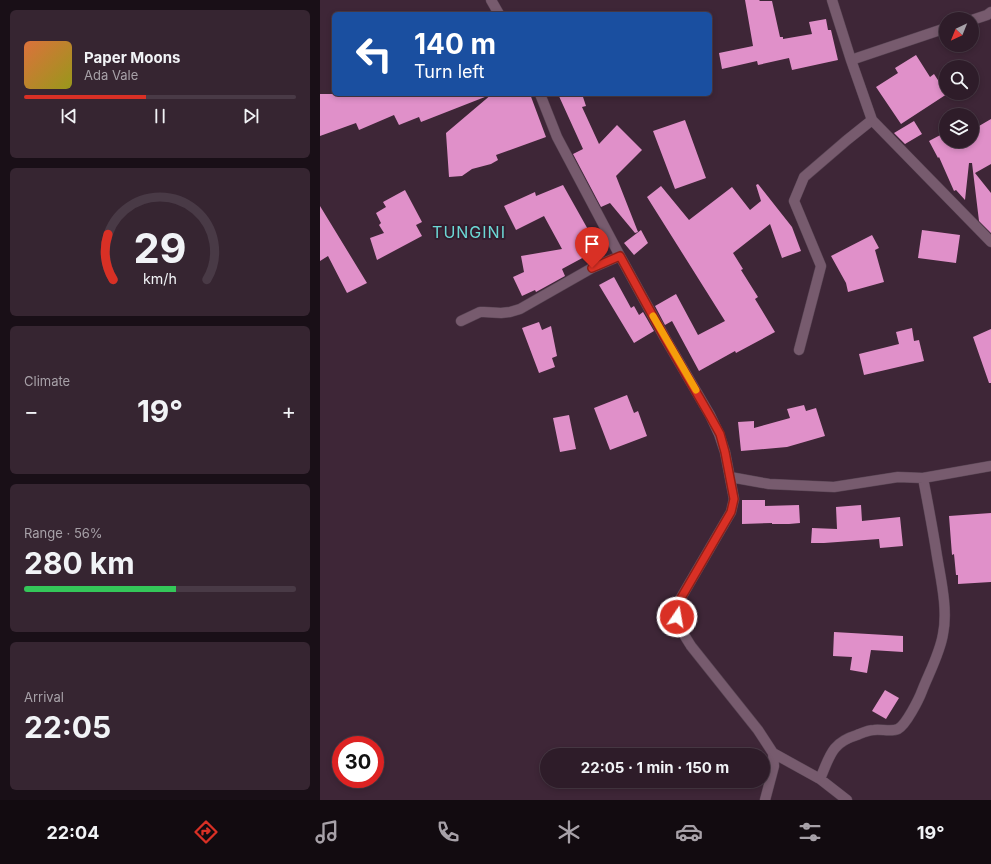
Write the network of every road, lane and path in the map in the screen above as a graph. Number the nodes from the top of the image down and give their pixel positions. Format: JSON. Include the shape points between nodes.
{"nodes":[{"id":1,"x":491,"y":0,"type":"edge"},
{"id":2,"x":832,"y":0,"type":"edge"},
{"id":3,"x":498,"y":12,"type":"edge"},
{"id":4,"x":991,"y":12,"type":"edge"},
{"id":5,"x":979,"y":18,"type":"edge"},
{"id":6,"x":939,"y":30,"type":"edge"},
{"id":7,"x":851,"y":60,"type":"junction"},
{"id":8,"x":541,"y":96,"type":"edge"},
{"id":9,"x":872,"y":120,"type":"junction"},
{"id":10,"x":991,"y":242,"type":"edge"},
{"id":11,"x":620,"y":256,"type":"junction"},
{"id":12,"x":461,"y":321,"type":"dead end"},
{"id":13,"x":799,"y":350,"type":"dead end"},
{"id":14,"x":991,"y":466,"type":"edge"},
{"id":15,"x":730,"y":477,"type":"junction"},
{"id":16,"x":923,"y":478,"type":"junction"},
{"id":17,"x":773,"y":753,"type":"junction"},
{"id":18,"x":820,"y":779,"type":"junction"},
{"id":19,"x":765,"y":800,"type":"edge"},
{"id":20,"x":847,"y":800,"type":"edge"}],
"edges":[{"from":1,"to":3,"type":"street"},
{"from":2,"to":7,"type":"street"},
{"from":4,"to":5,"type":"street"},
{"from":6,"to":7,"type":"street"},
{"from":7,"to":9,"type":"street"},
{"from":8,"to":11,"type":"street","via":[[556,137]]},
{"from":9,"to":10,"type":"street"},
{"from":9,"to":13,"type":"street","via":[[804,177],[794,201],[821,266]]},
{"from":11,"to":12,"type":"street","via":[[592,268],[520,309],[501,313],[480,312]]},
{"from":11,"to":15,"type":"street","via":[[710,416],[725,452]]},
{"from":14,"to":16,"type":"street"},
{"from":15,"to":16,"type":"street","via":[[769,484],[834,487],[898,477]]},
{"from":15,"to":17,"type":"street","via":[[734,499],[731,512],[677,605],[677,617],[682,632],[691,646],[758,730]]},
{"from":16,"to":18,"type":"street","via":[[942,585],[945,619],[940,646],[918,700],[905,722],[898,729],[866,731],[841,741],[830,755]]},
{"from":17,"to":18,"type":"street"},
{"from":17,"to":19,"type":"street","via":[[774,766]]},
{"from":18,"to":20,"type":"street"}]}
